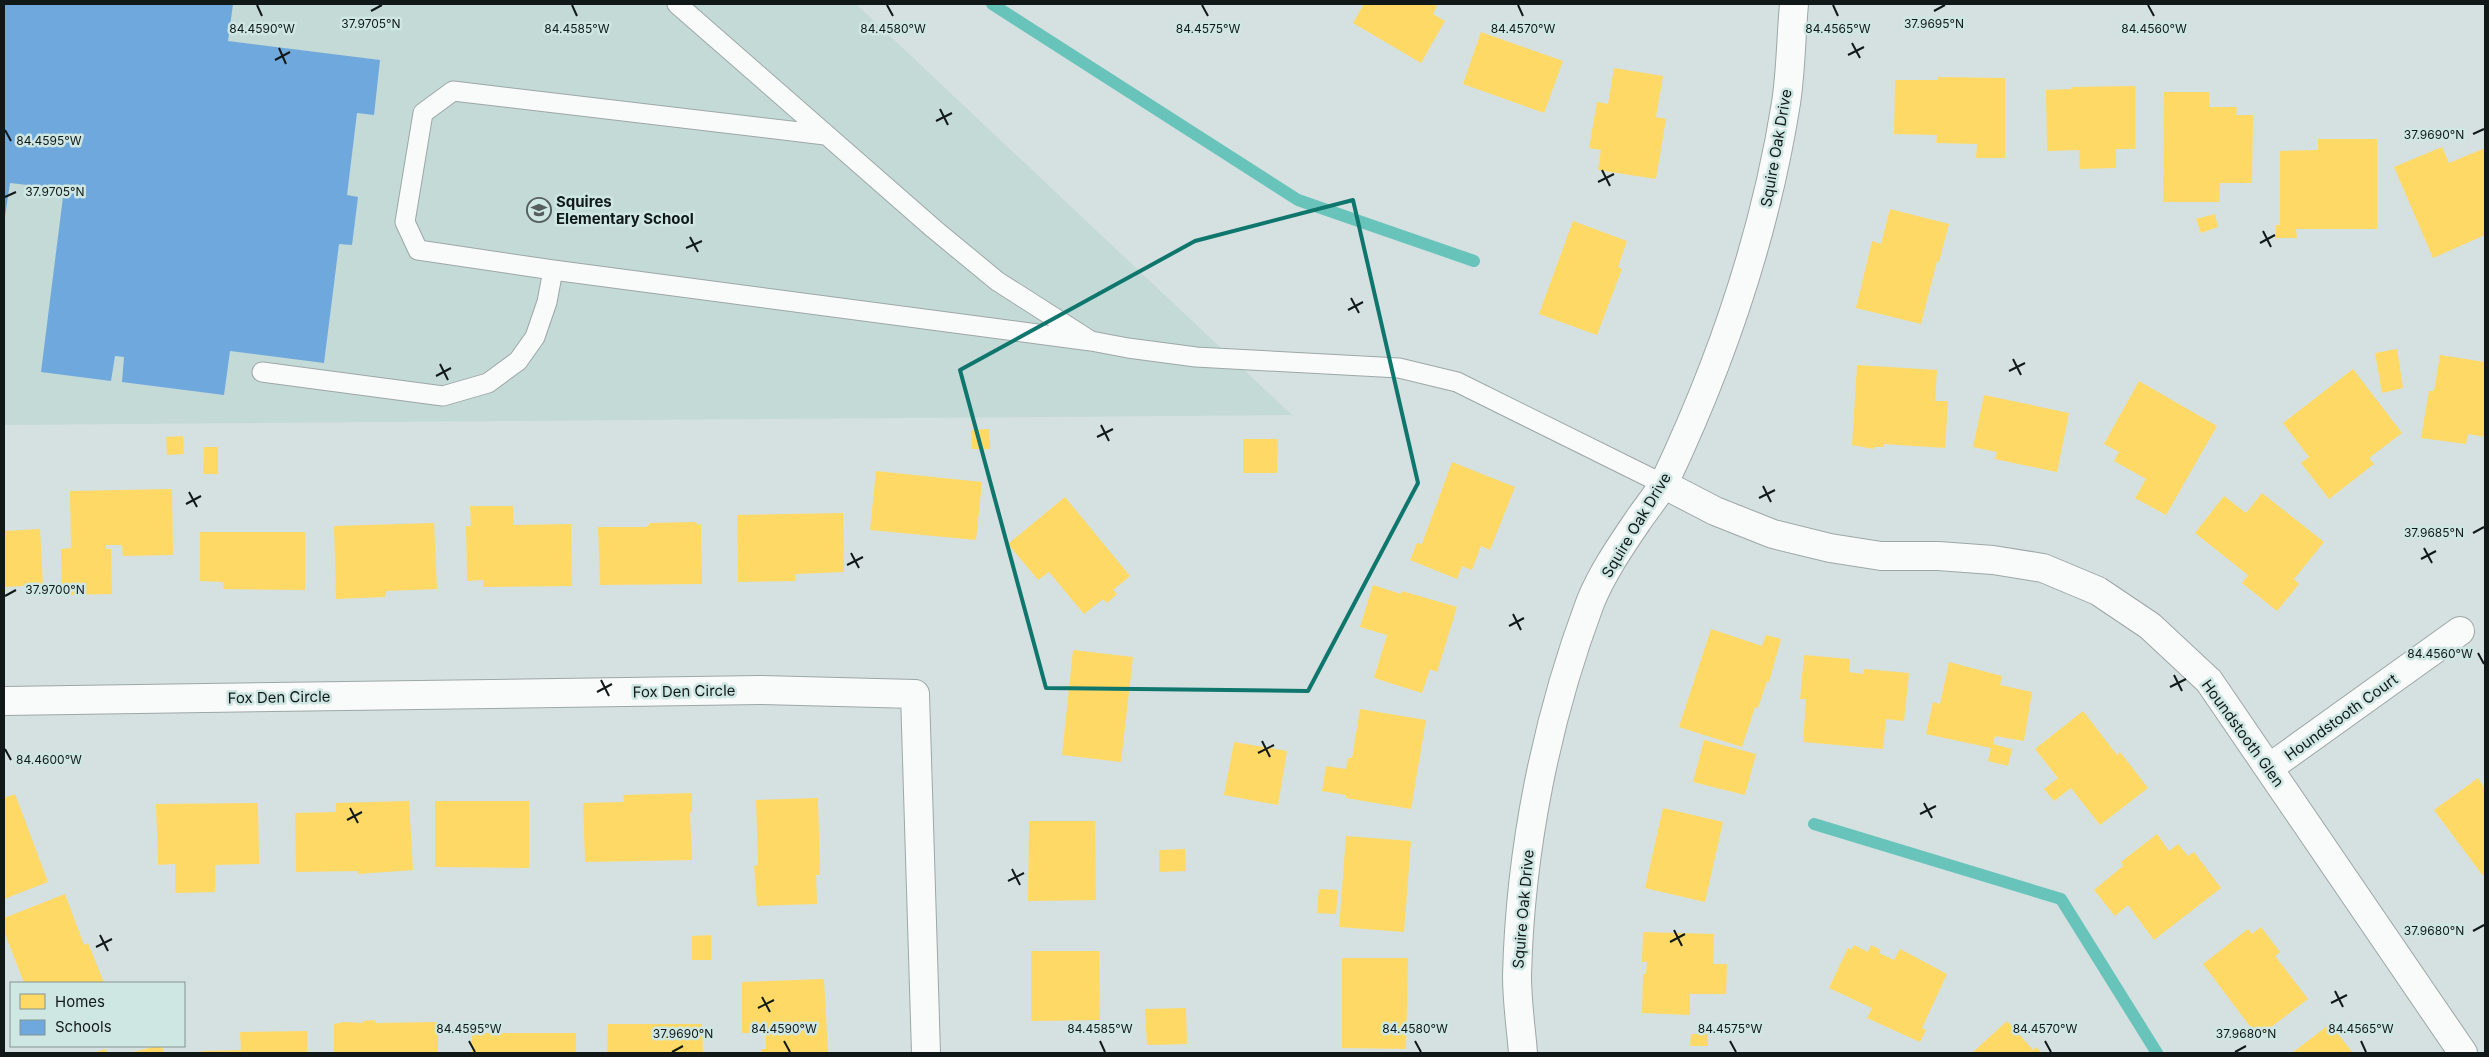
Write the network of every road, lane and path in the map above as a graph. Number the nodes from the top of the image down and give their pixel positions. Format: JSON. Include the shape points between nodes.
{"nodes":[{"id":1,"x":677,"y":4,"type":"edge"},
{"id":2,"x":1794,"y":4,"type":"edge"},
{"id":3,"x":825,"y":135,"type":"junction"},
{"id":4,"x":552,"y":270,"type":"junction"},
{"id":5,"x":1092,"y":341,"type":"junction"},
{"id":6,"x":262,"y":372,"type":"dead end"},
{"id":7,"x":1663,"y":484,"type":"junction"},
{"id":8,"x":2460,"y":631,"type":"dead end"},
{"id":9,"x":4,"y":702,"type":"edge"},
{"id":10,"x":2269,"y":768,"type":"junction"},
{"id":11,"x":926,"y":1053,"type":"edge"},
{"id":12,"x":1523,"y":1053,"type":"edge"},
{"id":13,"x":2463,"y":1053,"type":"edge"}],
"edges":[{"from":1,"to":3,"type":"lane"},
{"from":2,"to":7,"type":"street","name":"Squire Oak Drive","via":[[1786,101],[1759,234],[1738,304]]},
{"from":3,"to":4,"type":"lane","via":[[453,91],[423,112],[404,222],[418,250]]},
{"from":3,"to":5,"type":"lane","via":[[997,281]]},
{"from":4,"to":5,"type":"lane"},
{"from":4,"to":6,"type":"lane","via":[[547,302],[535,336],[518,360],[488,383],[443,396]]},
{"from":5,"to":7,"type":"lane","via":[[1196,357],[1399,368],[1456,382]]},
{"from":7,"to":10,"type":"street","name":"Houndstooth Glen","via":[[1715,511],[1773,534],[1830,548],[1881,556],[1975,559],[2043,568],[2098,590],[2150,626],[2209,682]]},
{"from":7,"to":12,"type":"street","name":"Squire Oak Drive","via":[[1621,546],[1591,601],[1541,772],[1523,885],[1517,978]]},
{"from":8,"to":10,"type":"street","name":"Houndstooth Court"},
{"from":9,"to":11,"type":"street","name":"Fox Den Circle","via":[[760,690],[915,694]]},
{"from":10,"to":13,"type":"street","name":"Houndstooth Glen"}]}
